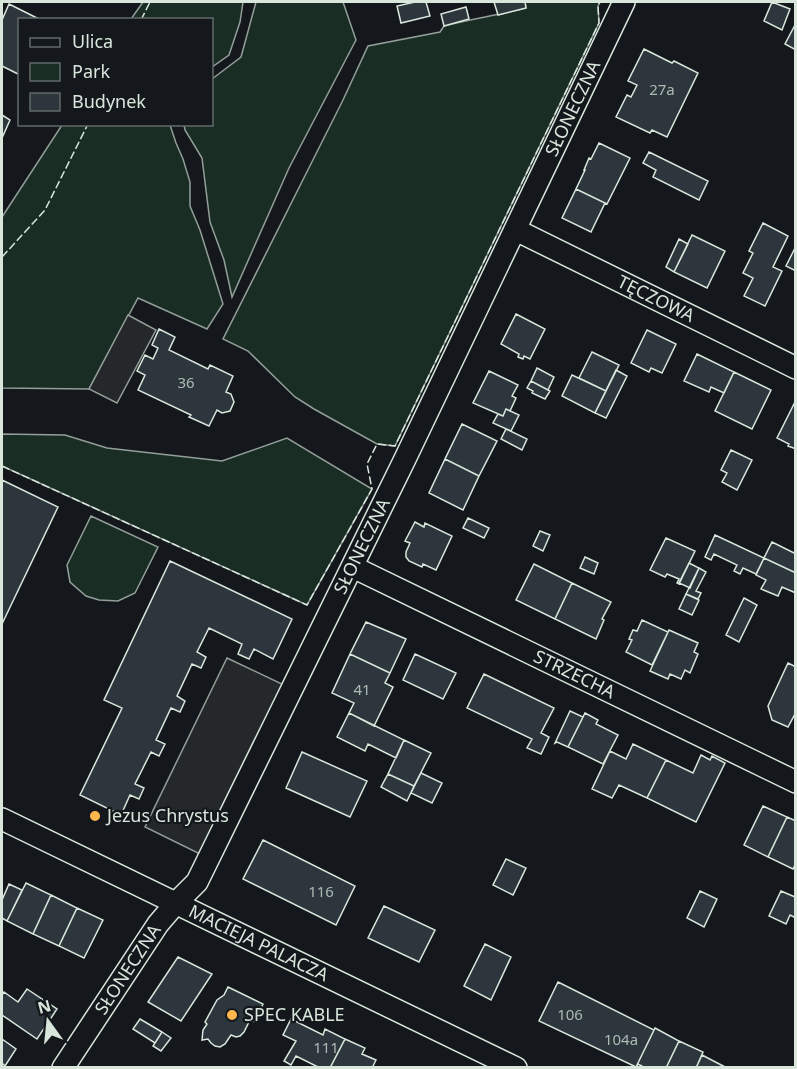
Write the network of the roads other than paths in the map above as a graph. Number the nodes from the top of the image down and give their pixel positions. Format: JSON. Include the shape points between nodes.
{"nodes":[{"id":1,"x":624,"y":2,"type":"edge"},
{"id":2,"x":516,"y":230,"type":"junction"},
{"id":3,"x":795,"y":368,"type":"edge"},
{"id":4,"x":353,"y":567,"type":"junction"},
{"id":5,"x":795,"y":782,"type":"edge"},
{"id":6,"x":2,"y":819,"type":"edge"},
{"id":7,"x":176,"y":903,"type":"junction"},
{"id":8,"x":63,"y":1068,"type":"edge"},
{"id":9,"x":516,"y":1068,"type":"edge"}],
"edges":[{"from":1,"to":2,"type":"street","name":"SŁONECZNA"},
{"from":2,"to":3,"type":"street","name":"TĘCZOWA"},
{"from":2,"to":4,"type":"street","name":"SŁONECZNA"},
{"from":4,"to":5,"type":"street","name":"STRZECHA"},
{"from":4,"to":7,"type":"street","name":"SŁONECZNA","via":[[197,882]]},
{"from":6,"to":7,"type":"street","name":"MACIEJA PALACZA"},
{"from":7,"to":8,"type":"street","name":"SŁONECZNA"},
{"from":7,"to":9,"type":"street","name":"MACIEJA PALACZA"}]}
